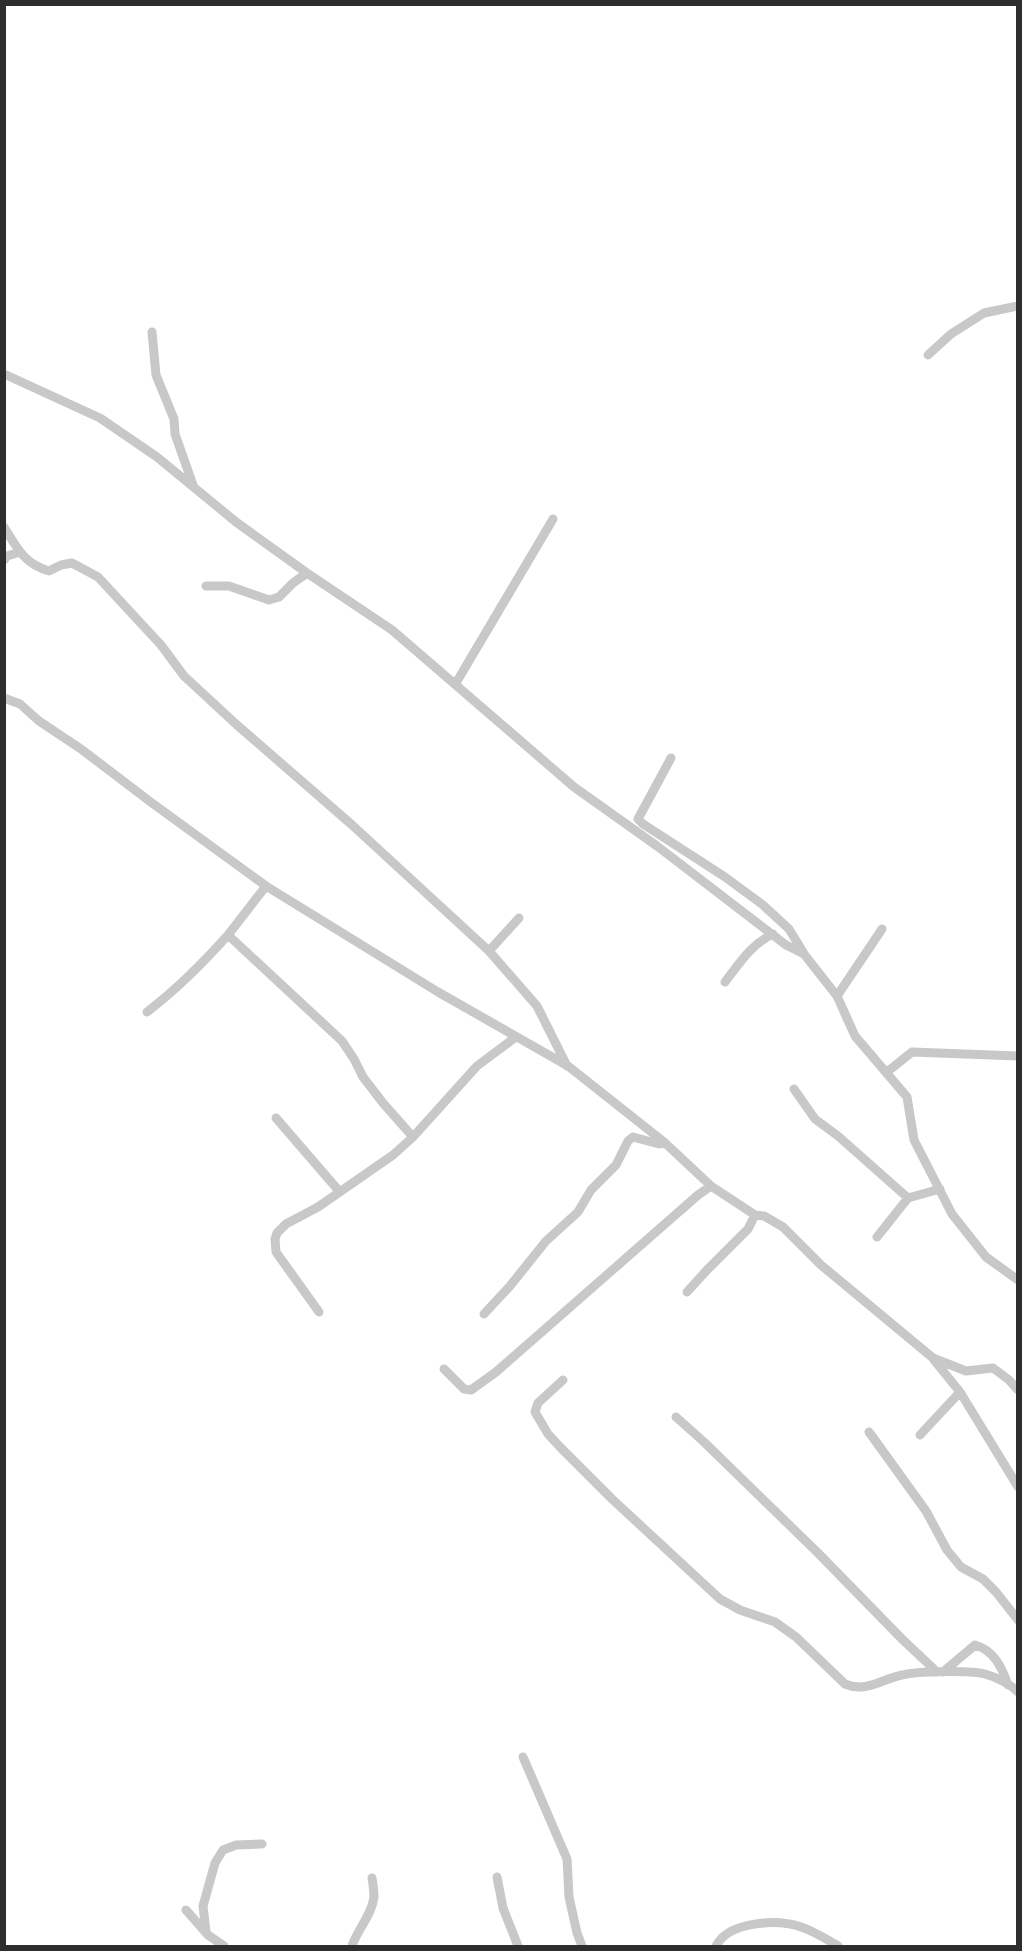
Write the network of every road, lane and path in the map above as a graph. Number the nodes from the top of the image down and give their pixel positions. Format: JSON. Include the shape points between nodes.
{"nodes":[{"id":1,"x":1017,"y":306,"type":"edge"},
{"id":2,"x":152,"y":332,"type":"dead end"},
{"id":3,"x":928,"y":355,"type":"dead end"},
{"id":4,"x":4,"y":374,"type":"edge"},
{"id":5,"x":194,"y":487,"type":"junction"},
{"id":6,"x":553,"y":519,"type":"dead end"},
{"id":7,"x":4,"y":527,"type":"edge"},
{"id":8,"x":20,"y":552,"type":"junction"},
{"id":9,"x":4,"y":560,"type":"edge"},
{"id":10,"x":307,"y":573,"type":"junction"},
{"id":11,"x":206,"y":586,"type":"dead end"},
{"id":12,"x":456,"y":683,"type":"junction"},
{"id":13,"x":4,"y":698,"type":"edge"},
{"id":14,"x":671,"y":758,"type":"dead end"},
{"id":15,"x":657,"y":846,"type":"junction"},
{"id":16,"x":677,"y":848,"type":"junction"},
{"id":17,"x":266,"y":886,"type":"junction"},
{"id":18,"x":519,"y":918,"type":"dead end"},
{"id":19,"x":882,"y":929,"type":"dead end"},
{"id":20,"x":228,"y":934,"type":"junction"},
{"id":21,"x":772,"y":934,"type":"junction"},
{"id":22,"x":489,"y":951,"type":"junction"},
{"id":23,"x":804,"y":954,"type":"junction"},
{"id":24,"x":725,"y":982,"type":"dead end"},
{"id":25,"x":837,"y":996,"type":"junction"},
{"id":26,"x":147,"y":1012,"type":"dead end"},
{"id":27,"x":516,"y":1037,"type":"junction"},
{"id":28,"x":1017,"y":1056,"type":"edge"},
{"id":29,"x":568,"y":1066,"type":"junction"},
{"id":30,"x":887,"y":1072,"type":"junction"},
{"id":31,"x":794,"y":1089,"type":"dead end"},
{"id":32,"x":276,"y":1118,"type":"dead end"},
{"id":33,"x":413,"y":1137,"type":"junction"},
{"id":34,"x":664,"y":1142,"type":"junction"},
{"id":35,"x":711,"y":1186,"type":"junction"},
{"id":36,"x":940,"y":1189,"type":"junction"},
{"id":37,"x":339,"y":1191,"type":"junction"},
{"id":38,"x":908,"y":1198,"type":"junction"},
{"id":39,"x":755,"y":1215,"type":"junction"},
{"id":40,"x":877,"y":1237,"type":"dead end"},
{"id":41,"x":1017,"y":1280,"type":"edge"},
{"id":42,"x":687,"y":1292,"type":"dead end"},
{"id":43,"x":319,"y":1312,"type":"dead end"},
{"id":44,"x":484,"y":1314,"type":"dead end"},
{"id":45,"x":933,"y":1358,"type":"junction"},
{"id":46,"x":444,"y":1369,"type":"dead end"},
{"id":47,"x":563,"y":1380,"type":"dead end"},
{"id":48,"x":1017,"y":1390,"type":"edge"},
{"id":49,"x":960,"y":1392,"type":"junction"},
{"id":50,"x":676,"y":1418,"type":"dead end"},
{"id":51,"x":869,"y":1432,"type":"dead end"},
{"id":52,"x":920,"y":1435,"type":"dead end"},
{"id":53,"x":1017,"y":1487,"type":"edge"},
{"id":54,"x":1017,"y":1620,"type":"edge"},
{"id":55,"x":940,"y":1672,"type":"junction"},
{"id":56,"x":1008,"y":1685,"type":"junction"},
{"id":57,"x":1017,"y":1692,"type":"edge"},
{"id":58,"x":523,"y":1757,"type":"dead end"},
{"id":59,"x":262,"y":1844,"type":"dead end"},
{"id":60,"x":497,"y":1876,"type":"dead end"},
{"id":61,"x":372,"y":1878,"type":"dead end"},
{"id":62,"x":186,"y":1910,"type":"dead end"},
{"id":63,"x":206,"y":1932,"type":"junction"},
{"id":64,"x":224,"y":1947,"type":"edge"},
{"id":65,"x":352,"y":1947,"type":"edge"},
{"id":66,"x":518,"y":1947,"type":"edge"},
{"id":67,"x":582,"y":1947,"type":"edge"},
{"id":68,"x":716,"y":1947,"type":"edge"},
{"id":69,"x":838,"y":1947,"type":"edge"}],
"edges":[{"from":1,"to":3,"type":"street","via":[[984,313]]},
{"from":2,"to":5,"type":"street","via":[[156,375]]},
{"from":4,"to":5,"type":"street","via":[[100,418]]},
{"from":5,"to":10,"type":"street"},
{"from":6,"to":12,"type":"street"},
{"from":7,"to":8,"type":"street"},
{"from":8,"to":9,"type":"street"},
{"from":8,"to":22,"type":"street","via":[[36,568],[49,571],[72,563],[98,577],[184,676]]},
{"from":10,"to":11,"type":"street","via":[[279,597],[269,600],[228,586]]},
{"from":10,"to":12,"type":"street","via":[[392,630]]},
{"from":12,"to":15,"type":"street","via":[[574,787]]},
{"from":13,"to":17,"type":"street","via":[[20,704]]},
{"from":14,"to":16,"type":"street","via":[[638,819]]},
{"from":15,"to":16,"type":"street"},
{"from":15,"to":21,"type":"street"},
{"from":16,"to":23,"type":"street","via":[[763,905],[789,929]]},
{"from":17,"to":20,"type":"street"},
{"from":17,"to":27,"type":"street"},
{"from":18,"to":22,"type":"street"},
{"from":19,"to":25,"type":"street"},
{"from":20,"to":26,"type":"street","via":[[192,974]]},
{"from":20,"to":33,"type":"street","via":[[342,1041],[363,1077]]},
{"from":21,"to":23,"type":"street"},
{"from":21,"to":24,"type":"street","via":[[754,946]]},
{"from":22,"to":29,"type":"street","via":[[537,1006]]},
{"from":23,"to":25,"type":"street"},
{"from":25,"to":30,"type":"street","via":[[855,1036]]},
{"from":27,"to":29,"type":"street"},
{"from":27,"to":33,"type":"street","via":[[477,1066]]},
{"from":28,"to":30,"type":"street","via":[[912,1052]]},
{"from":29,"to":34,"type":"street"},
{"from":30,"to":36,"type":"street","via":[[906,1097],[914,1140]]},
{"from":31,"to":38,"type":"street","via":[[815,1119]]},
{"from":32,"to":37,"type":"street"},
{"from":33,"to":37,"type":"street"},
{"from":34,"to":35,"type":"street"},
{"from":34,"to":44,"type":"street","via":[[633,1137],[628,1141],[616,1165],[591,1190],[578,1212],[546,1241]]},
{"from":35,"to":39,"type":"street"},
{"from":35,"to":46,"type":"street","via":[[471,1390],[464,1389]]},
{"from":36,"to":38,"type":"street"},
{"from":36,"to":41,"type":"street","via":[[952,1214],[986,1257]]},
{"from":37,"to":43,"type":"street","via":[[286,1224],[275,1239],[276,1252]]},
{"from":38,"to":40,"type":"street"},
{"from":39,"to":42,"type":"street","via":[[748,1229]]},
{"from":39,"to":45,"type":"street","via":[[783,1227],[821,1265]]},
{"from":45,"to":48,"type":"street","via":[[966,1371],[993,1368]]},
{"from":45,"to":49,"type":"street"},
{"from":47,"to":55,"type":"street","via":[[538,1403],[535,1412],[548,1434],[720,1599],[740,1611],[776,1622],[844,1684],[855,1688],[899,1675]]},
{"from":49,"to":52,"type":"street"},
{"from":49,"to":53,"type":"street"},
{"from":50,"to":55,"type":"street"},
{"from":51,"to":54,"type":"street","via":[[926,1511],[947,1550],[961,1567],[996,1592]]},
{"from":55,"to":56,"type":"street","via":[[984,1674]]},
{"from":55,"to":56,"type":"street","via":[[975,1645],[991,1652]]},
{"from":56,"to":57,"type":"street"},
{"from":58,"to":67,"type":"street","via":[[567,1859],[569,1897]]},
{"from":59,"to":63,"type":"street","via":[[223,1850],[215,1863],[203,1906]]},
{"from":60,"to":66,"type":"street","via":[[503,1908]]},
{"from":61,"to":65,"type":"street","via":[[374,1898]]},
{"from":62,"to":63,"type":"street"},
{"from":63,"to":64,"type":"street"},
{"from":68,"to":69,"type":"street","via":[[727,1935],[758,1923],[800,1926]]}]}
